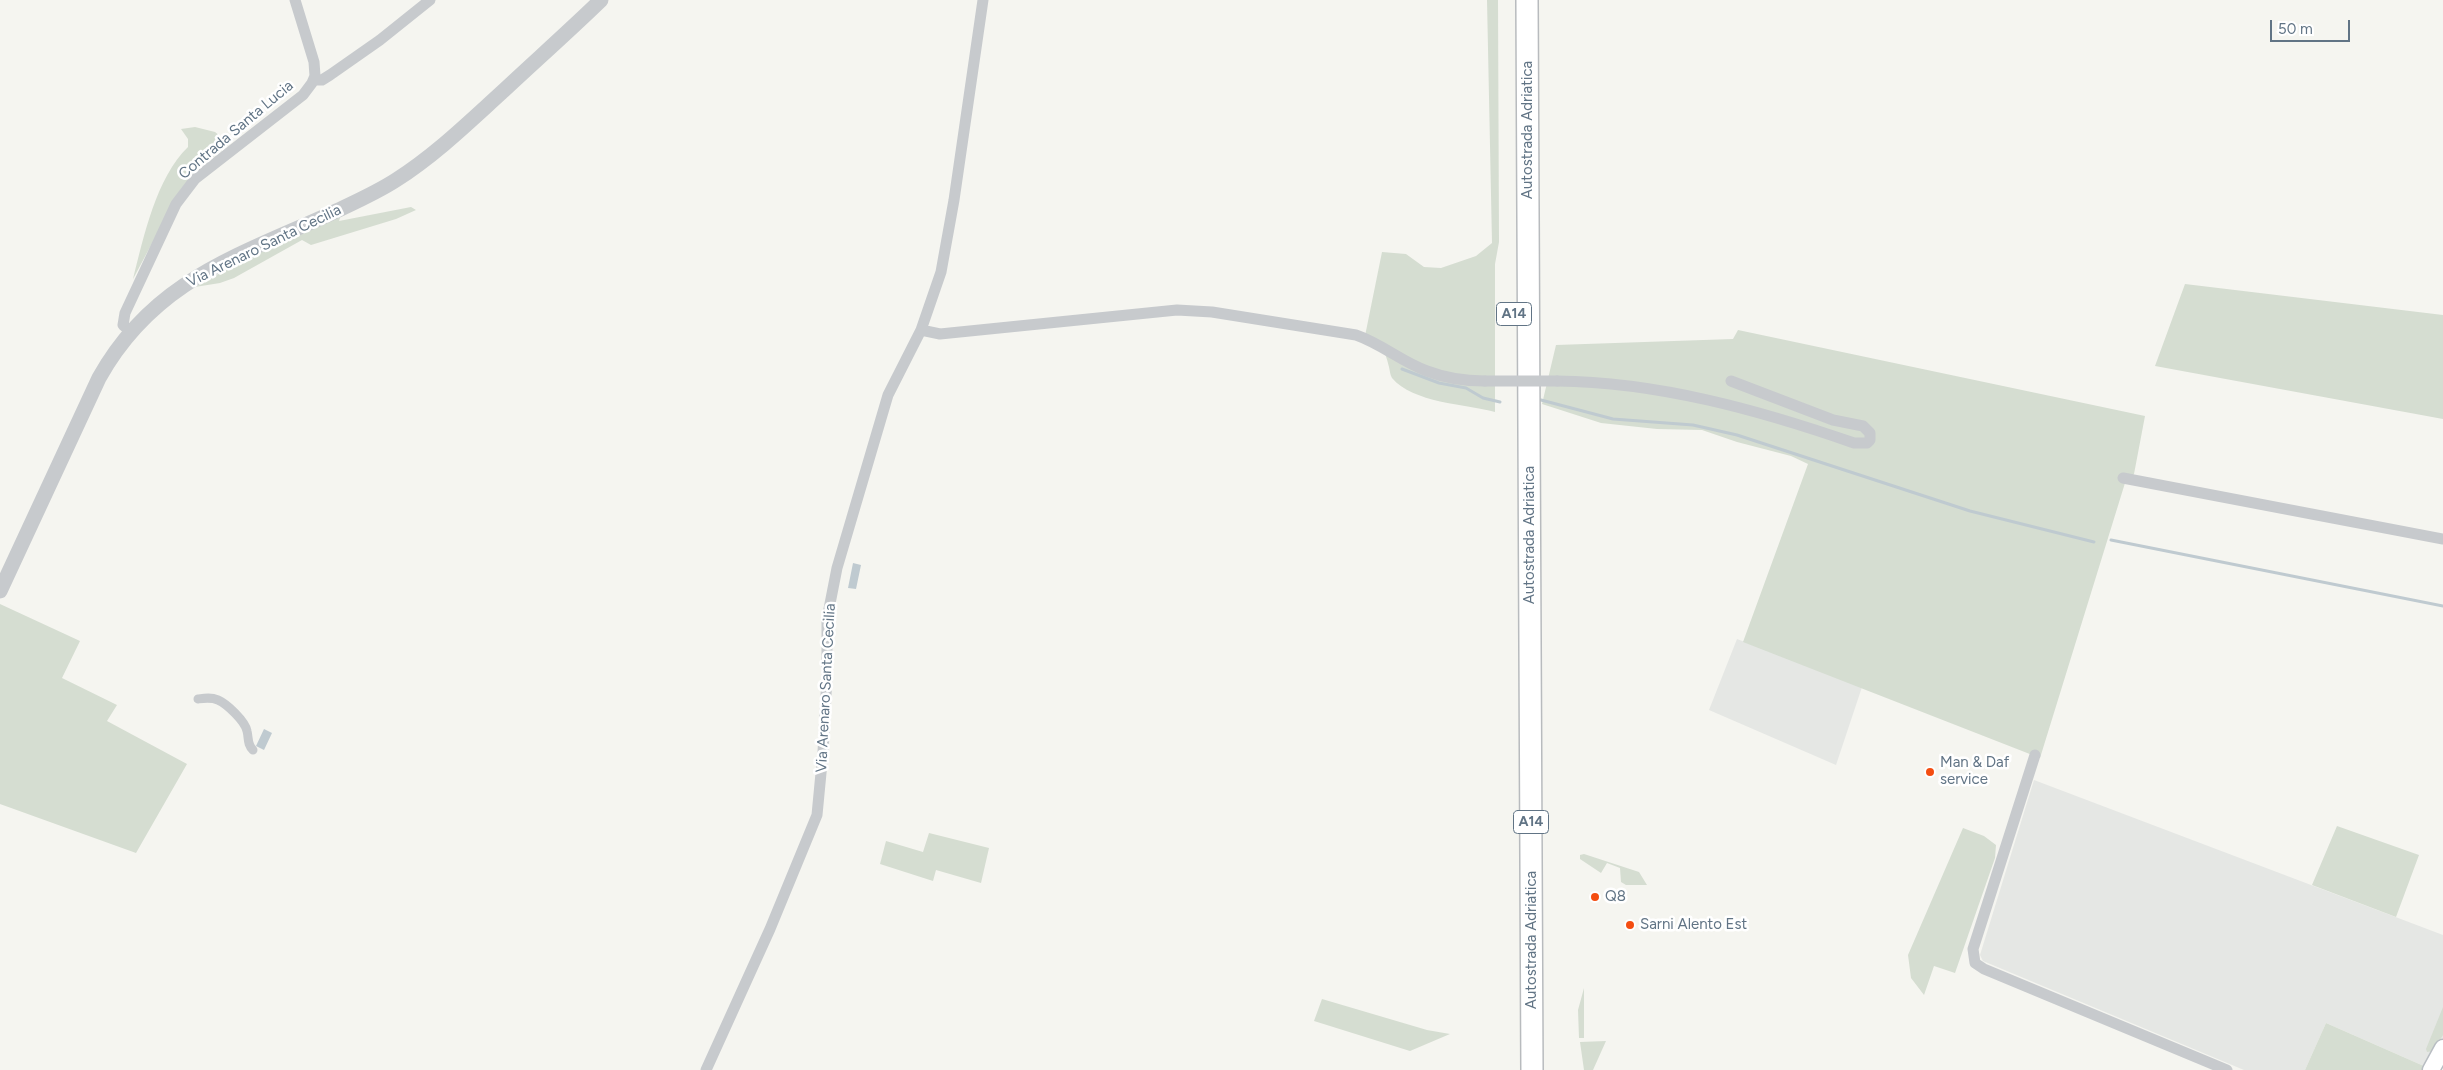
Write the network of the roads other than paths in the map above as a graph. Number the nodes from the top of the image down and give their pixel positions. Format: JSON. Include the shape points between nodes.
{"nodes":[{"id":1,"x":295,"y":0,"type":"edge"},
{"id":2,"x":430,"y":0,"type":"edge"},
{"id":3,"x":601,"y":0,"type":"edge"},
{"id":4,"x":983,"y":0,"type":"edge"},
{"id":5,"x":1513,"y":0,"type":"edge"},
{"id":6,"x":1527,"y":0,"type":"edge"},
{"id":7,"x":314,"y":80,"type":"junction"},
{"id":8,"x":921,"y":330,"type":"junction"},
{"id":9,"x":130,"y":331,"type":"junction"},
{"id":10,"x":1731,"y":381,"type":"dead end"},
{"id":11,"x":2123,"y":478,"type":"dead end"},
{"id":12,"x":2443,"y":539,"type":"edge"},
{"id":13,"x":0,"y":591,"type":"edge"},
{"id":14,"x":198,"y":699,"type":"dead end"},
{"id":15,"x":253,"y":750,"type":"dead end"},
{"id":16,"x":2035,"y":754,"type":"dead end"},
{"id":17,"x":2443,"y":1048,"type":"edge"},
{"id":18,"x":706,"y":1070,"type":"edge"},
{"id":19,"x":1518,"y":1070,"type":"edge"},
{"id":20,"x":1532,"y":1070,"type":"edge"},
{"id":21,"x":2227,"y":1070,"type":"edge"},
{"id":22,"x":2431,"y":1070,"type":"edge"}],
"edges":[{"from":1,"to":7,"type":"street","name":"Contrada Santa Lucia","via":[[314,62]]},
{"from":2,"to":7,"type":"street","via":[[330,75]]},
{"from":3,"to":9,"type":"street","name":"Via Arenaro Santa Cecilia","via":[[417,166],[373,193],[199,275],[167,296]]},
{"from":4,"to":8,"type":"street","name":"Via Arenaro Santa Cecilia","via":[[941,272]]},
{"from":5,"to":19,"type":"highway","name":"Autostrada Adriatica","number":"A14"},
{"from":6,"to":20,"type":"highway","name":"Autostrada Adriatica","number":"A14"},
{"from":7,"to":9,"type":"street","name":"Contrada Santa Lucia","via":[[303,95],[195,179],[185,191],[125,313],[123,325]]},
{"from":8,"to":10,"type":"street","bridge":true,"via":[[940,334],[1177,310],[1212,312],[1356,336],[1372,341],[1426,371],[1446,377],[1633,386],[1731,406],[1854,443],[1870,440],[1870,432],[1863,426],[1833,420]]},
{"from":8,"to":18,"type":"street","name":"Via Arenaro Santa Cecilia","via":[[888,395],[837,568],[827,619],[827,676],[817,816]]},
{"from":9,"to":13,"type":"street","name":"Via Arenaro Santa Cecilia","via":[[109,360],[81,414]]},
{"from":11,"to":12,"type":"street"},
{"from":14,"to":15,"type":"street","via":[[219,700],[245,726]]},
{"from":16,"to":21,"type":"street","via":[[1973,949],[1975,963]]},
{"from":17,"to":22,"type":"main road"}]}
